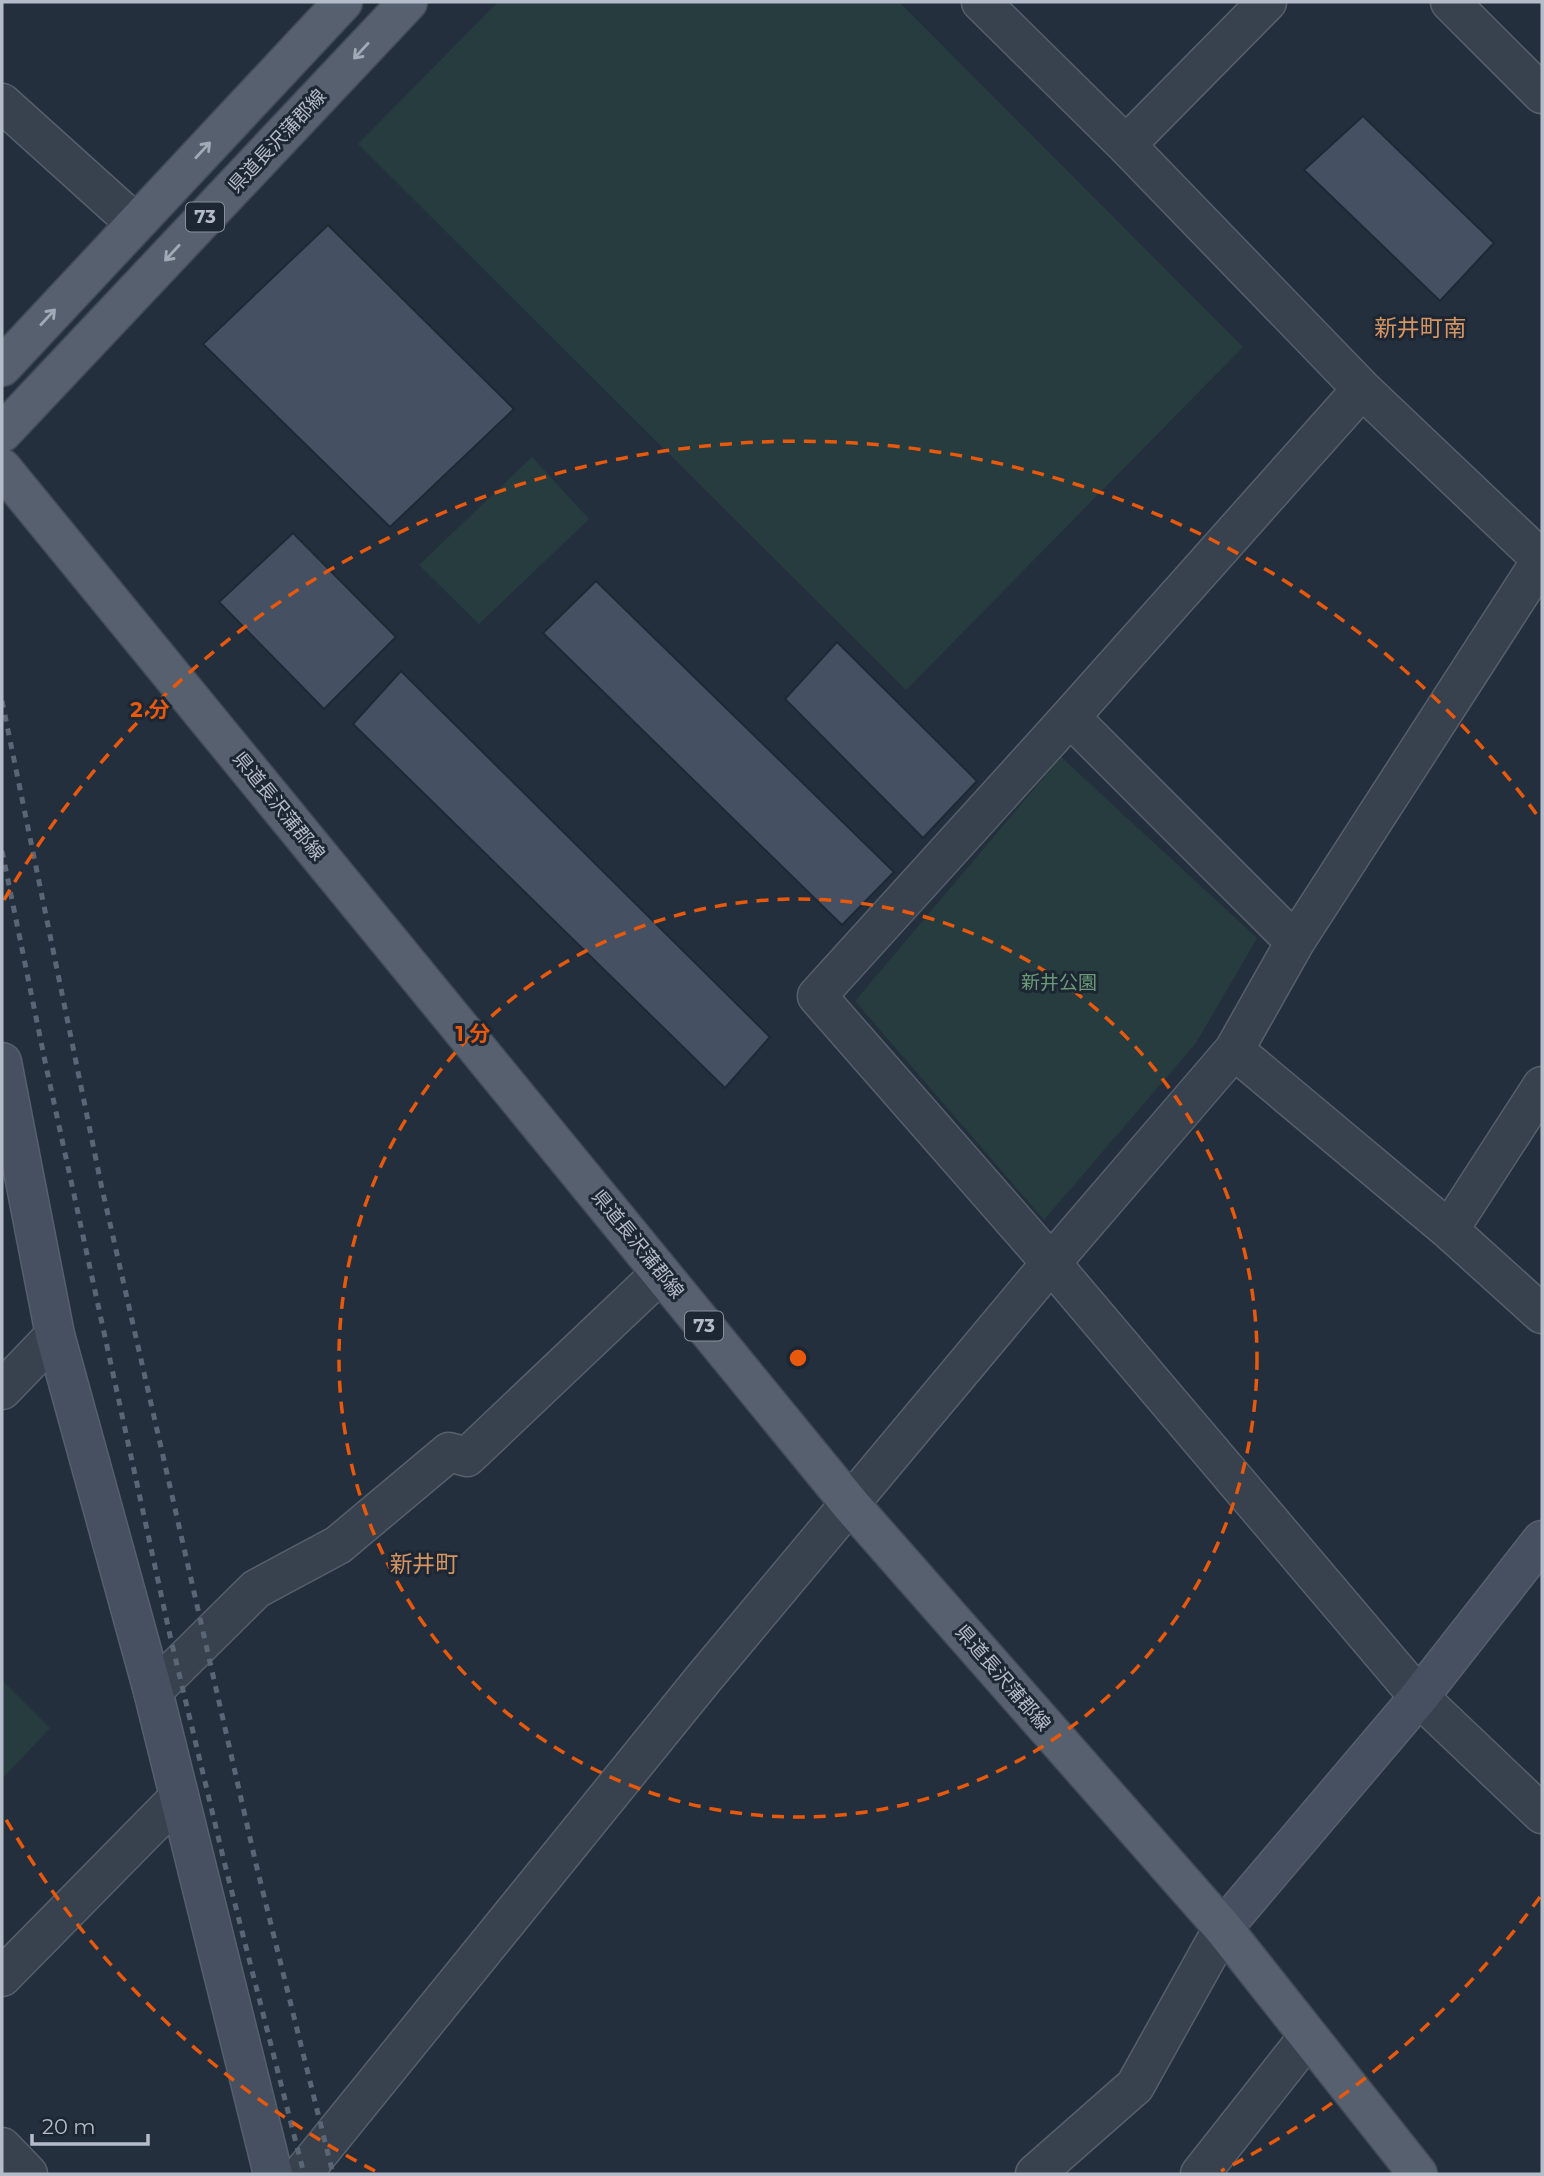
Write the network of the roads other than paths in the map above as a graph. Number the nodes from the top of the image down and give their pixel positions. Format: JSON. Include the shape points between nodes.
{"nodes":[{"id":1,"x":343,"y":2,"type":"edge"},
{"id":2,"x":408,"y":2,"type":"edge"},
{"id":3,"x":981,"y":2,"type":"edge"},
{"id":4,"x":1267,"y":2,"type":"edge"},
{"id":5,"x":1450,"y":2,"type":"edge"},
{"id":6,"x":1542,"y":94,"type":"edge"},
{"id":7,"x":2,"y":103,"type":"edge"},
{"id":8,"x":1126,"y":145,"type":"junction"},
{"id":9,"x":135,"y":223,"type":"junction"},
{"id":10,"x":2,"y":367,"type":"edge"},
{"id":11,"x":1362,"y":389,"type":"junction"},
{"id":12,"x":2,"y":433,"type":"edge"},
{"id":13,"x":2,"y":468,"type":"edge"},
{"id":14,"x":1542,"y":560,"type":"edge"},
{"id":15,"x":1070,"y":717,"type":"junction"},
{"id":16,"x":1295,"y":942,"type":"junction"},
{"id":17,"x":1234,"y":1050,"type":"junction"},
{"id":18,"x":2,"y":1062,"type":"edge"},
{"id":19,"x":1542,"y":1086,"type":"edge"},
{"id":20,"x":1449,"y":1230,"type":"junction"},
{"id":21,"x":1051,"y":1263,"type":"junction"},
{"id":22,"x":661,"y":1273,"type":"junction"},
{"id":23,"x":1542,"y":1314,"type":"edge"},
{"id":24,"x":55,"y":1335,"type":"junction"},
{"id":25,"x":2,"y":1390,"type":"edge"},
{"id":26,"x":850,"y":1505,"type":"junction"},
{"id":27,"x":1542,"y":1539,"type":"edge"},
{"id":28,"x":153,"y":1691,"type":"junction"},
{"id":29,"x":1419,"y":1697,"type":"junction"},
{"id":30,"x":179,"y":1797,"type":"junction"},
{"id":31,"x":1542,"y":1814,"type":"edge"},
{"id":32,"x":1223,"y":1928,"type":"junction"},
{"id":33,"x":2,"y":1978,"type":"edge"},
{"id":34,"x":1308,"y":2037,"type":"junction"},
{"id":35,"x":2,"y":2147,"type":"edge"},
{"id":36,"x":28,"y":2174,"type":"edge"},
{"id":37,"x":273,"y":2174,"type":"edge"},
{"id":38,"x":302,"y":2174,"type":"edge"},
{"id":39,"x":1035,"y":2174,"type":"edge"},
{"id":40,"x":1200,"y":2174,"type":"edge"},
{"id":41,"x":1418,"y":2174,"type":"edge"}],
"edges":[{"from":9,"to":1,"type":"main road","number":"73","one_way":true},
{"from":2,"to":12,"type":"main road","name":"県道長沢蒲郡線","number":"73","one_way":true},
{"from":3,"to":8,"type":"street"},
{"from":4,"to":8,"type":"street"},
{"from":5,"to":6,"type":"street"},
{"from":7,"to":9,"type":"street"},
{"from":8,"to":11,"type":"street"},
{"from":10,"to":9,"type":"main road","number":"73","one_way":true},
{"from":11,"to":14,"type":"street"},
{"from":11,"to":15,"type":"street"},
{"from":13,"to":22,"type":"main road","name":"県道長沢蒲郡線","number":"73"},
{"from":14,"to":16,"type":"street"},
{"from":15,"to":16,"type":"street"},
{"from":15,"to":21,"type":"street","via":[[817,996]]},
{"from":16,"to":17,"type":"street"},
{"from":17,"to":20,"type":"street"},
{"from":17,"to":21,"type":"street"},
{"from":18,"to":24,"type":"street"},
{"from":19,"to":20,"type":"street"},
{"from":20,"to":23,"type":"street"},
{"from":21,"to":26,"type":"street"},
{"from":21,"to":29,"type":"street"},
{"from":22,"to":26,"type":"main road","name":"県道長沢蒲郡線","number":"73"},
{"from":22,"to":28,"type":"street","via":[[467,1457],[449,1452],[338,1545],[256,1589]]},
{"from":24,"to":25,"type":"street"},
{"from":24,"to":28,"type":"street"},
{"from":26,"to":32,"type":"main road","name":"県道長沢蒲郡線","number":"73"},
{"from":26,"to":38,"type":"street"},
{"from":27,"to":29,"type":"street"},
{"from":28,"to":30,"type":"street"},
{"from":29,"to":31,"type":"street"},
{"from":29,"to":32,"type":"street"},
{"from":30,"to":33,"type":"street"},
{"from":30,"to":37,"type":"street"},
{"from":32,"to":34,"type":"main road","name":"県道長沢蒲郡線","number":"73"},
{"from":32,"to":39,"type":"street","via":[[1135,2086]]},
{"from":34,"to":40,"type":"street"},
{"from":34,"to":41,"type":"main road","name":"県道長沢蒲郡線","number":"73"},
{"from":35,"to":36,"type":"street"}]}
